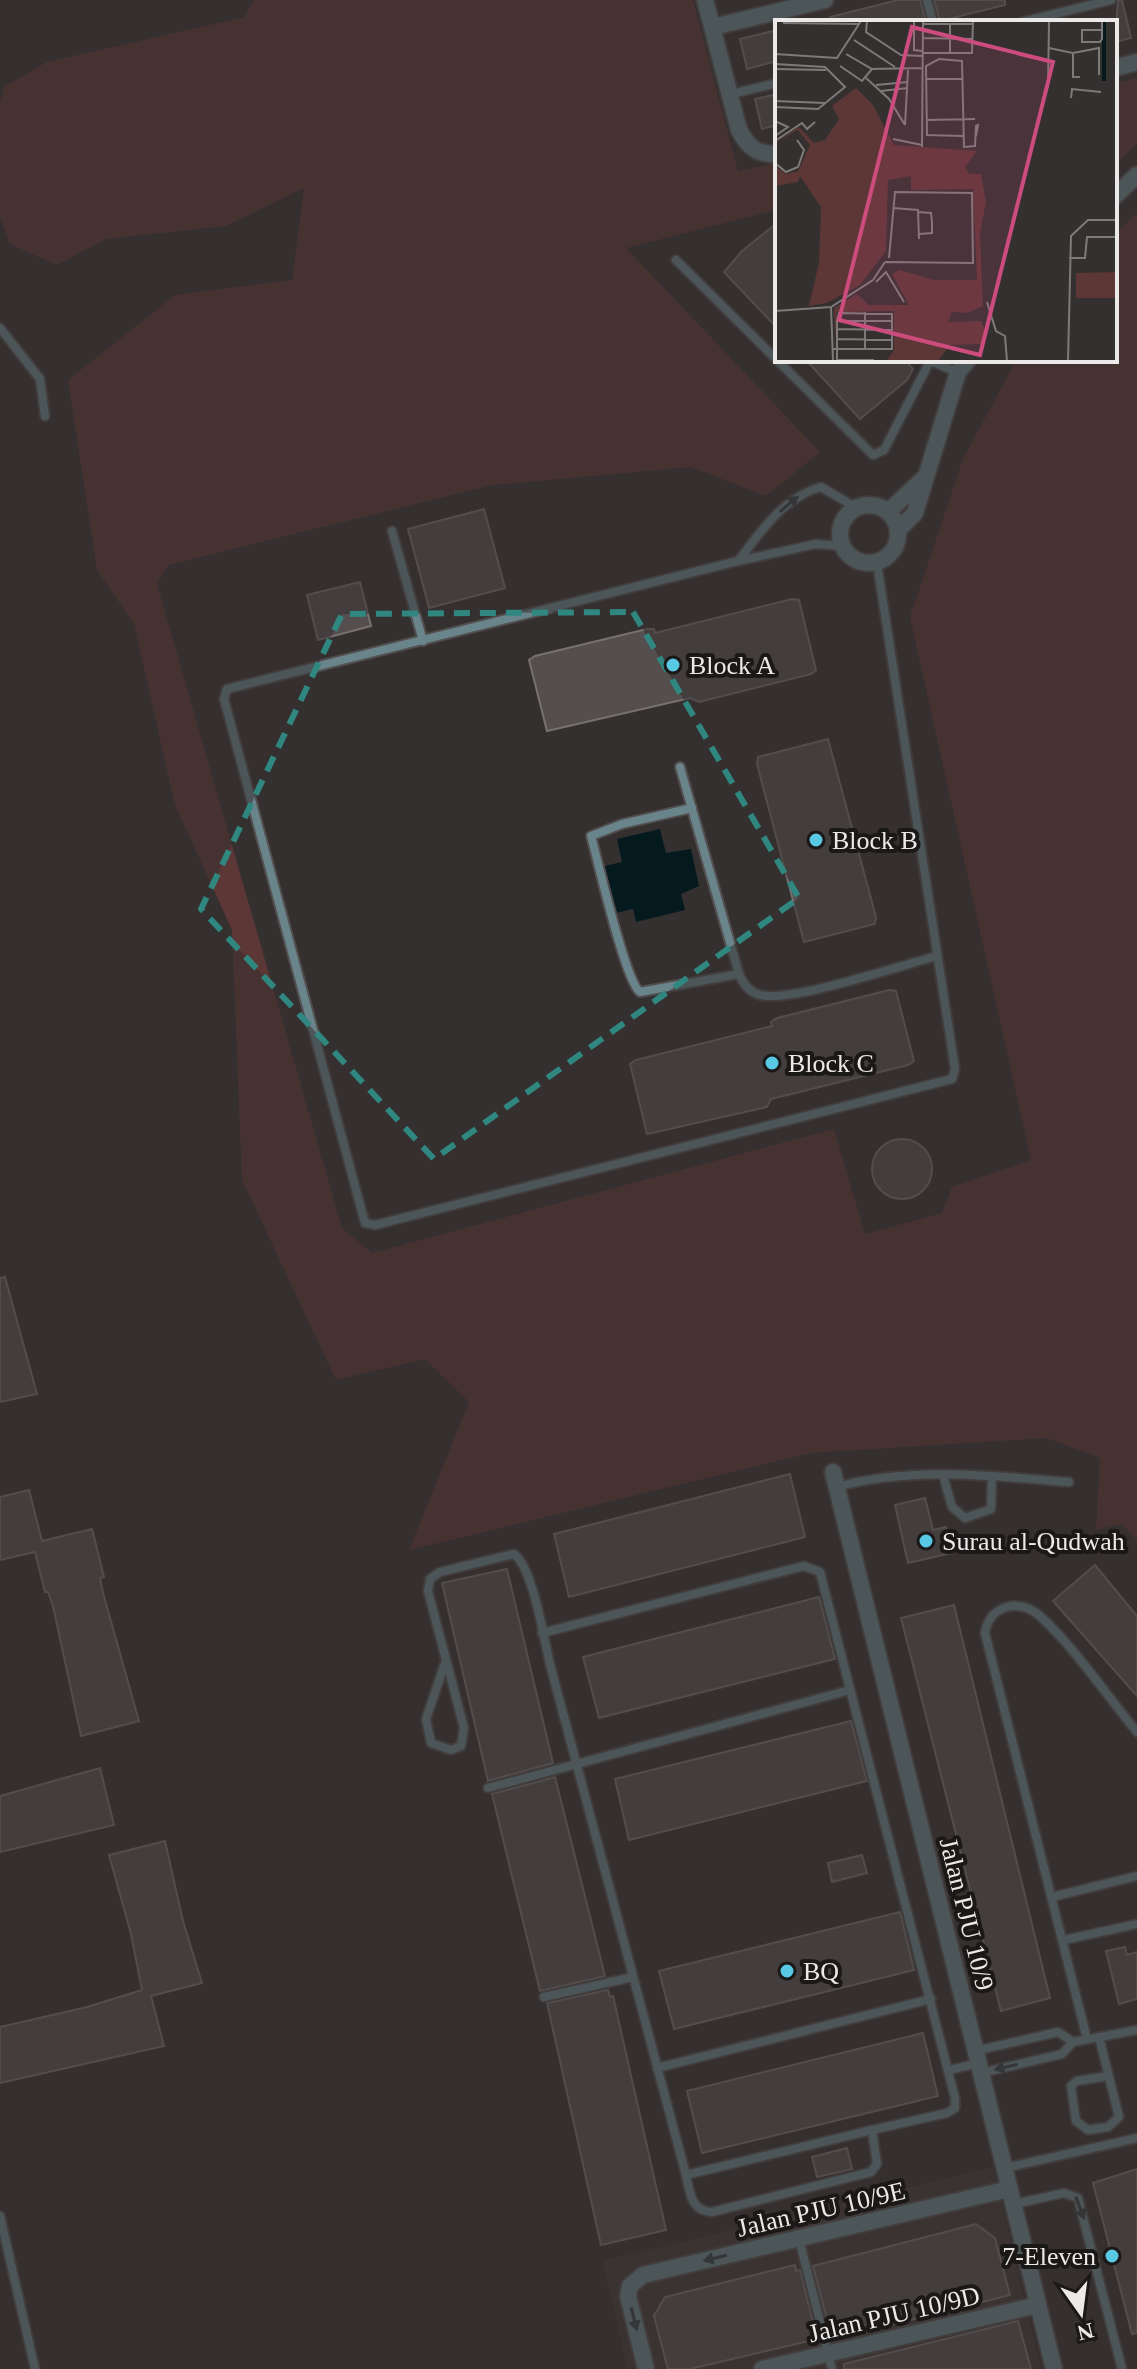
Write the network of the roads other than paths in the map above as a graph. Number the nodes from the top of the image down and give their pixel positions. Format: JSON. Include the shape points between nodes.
{"nodes":[{"id":1,"x":705,"y":0,"type":"edge"},
{"id":2,"x":825,"y":0,"type":"edge"},
{"id":3,"x":927,"y":0,"type":"edge"},
{"id":4,"x":1111,"y":0,"type":"edge"},
{"id":5,"x":932,"y":20,"type":"edge"},
{"id":6,"x":1030,"y":20,"type":"edge"},
{"id":7,"x":713,"y":27,"type":"junction"},
{"id":8,"x":1137,"y":62,"type":"edge"},
{"id":9,"x":1117,"y":67,"type":"edge"},
{"id":10,"x":775,"y":83,"type":"edge"},
{"id":11,"x":731,"y":94,"type":"junction"},
{"id":12,"x":775,"y":154,"type":"edge"},
{"id":13,"x":1137,"y":175,"type":"edge"},
{"id":14,"x":1117,"y":194,"type":"edge"},
{"id":15,"x":676,"y":260,"type":"dead end"},
{"id":16,"x":0,"y":328,"type":"edge"},
{"id":17,"x":775,"y":358,"type":"edge"},
{"id":18,"x":779,"y":362,"type":"edge"},
{"id":19,"x":928,"y":362,"type":"edge"},
{"id":20,"x":963,"y":366,"type":"edge"},
{"id":21,"x":45,"y":416,"type":"dead end"},
{"id":22,"x":924,"y":478,"type":"junction"},
{"id":23,"x":855,"y":507,"type":"junction"},
{"id":24,"x":889,"y":511,"type":"junction"},
{"id":25,"x":899,"y":529,"type":"junction"},
{"id":26,"x":392,"y":531,"type":"dead end"},
{"id":27,"x":842,"y":546,"type":"junction"},
{"id":28,"x":738,"y":561,"type":"junction"},
{"id":29,"x":877,"y":563,"type":"junction"},
{"id":30,"x":423,"y":641,"type":"junction"},
{"id":31,"x":680,"y":767,"type":"dead end"},
{"id":32,"x":692,"y":808,"type":"junction"},
{"id":33,"x":937,"y":956,"type":"junction"},
{"id":34,"x":739,"y":974,"type":"junction"},
{"id":35,"x":943,"y":1475,"type":"junction"},
{"id":36,"x":992,"y":1476,"type":"junction"},
{"id":37,"x":834,"y":1479,"type":"joint"},
{"id":38,"x":1069,"y":1482,"type":"dead end"},
{"id":39,"x":542,"y":1633,"type":"junction"},
{"id":40,"x":446,"y":1660,"type":"junction"},
{"id":41,"x":850,"y":1690,"type":"junction"},
{"id":42,"x":1137,"y":1732,"type":"edge"},
{"id":43,"x":577,"y":1763,"type":"junction"},
{"id":44,"x":488,"y":1788,"type":"dead end"},
{"id":45,"x":1137,"y":1876,"type":"edge"},
{"id":46,"x":1052,"y":1897,"type":"junction"},
{"id":47,"x":1137,"y":1924,"type":"edge"},
{"id":48,"x":1064,"y":1940,"type":"junction"},
{"id":49,"x":633,"y":1977,"type":"junction"},
{"id":50,"x":544,"y":1997,"type":"dead end"},
{"id":51,"x":931,"y":1999,"type":"junction"},
{"id":52,"x":1137,"y":2030,"type":"edge"},
{"id":53,"x":1099,"y":2037,"type":"junction"},
{"id":54,"x":1087,"y":2039,"type":"junction"},
{"id":55,"x":1073,"y":2042,"type":"junction"},
{"id":56,"x":978,"y":2062,"type":"junction"},
{"id":57,"x":657,"y":2068,"type":"junction"},
{"id":58,"x":949,"y":2070,"type":"junction"},
{"id":59,"x":1108,"y":2076,"type":"junction"},
{"id":60,"x":872,"y":2130,"type":"junction"},
{"id":61,"x":1137,"y":2138,"type":"edge"},
{"id":62,"x":1004,"y":2168,"type":"junction"},
{"id":63,"x":686,"y":2175,"type":"junction"},
{"id":64,"x":1011,"y":2197,"type":"junction"},
{"id":65,"x":0,"y":2216,"type":"edge"},
{"id":66,"x":799,"y":2238,"type":"junction"},
{"id":67,"x":1038,"y":2305,"type":"junction"},
{"id":68,"x":830,"y":2361,"type":"edge"},
{"id":69,"x":35,"y":2369,"type":"edge"},
{"id":70,"x":646,"y":2369,"type":"edge"},
{"id":71,"x":762,"y":2369,"type":"edge"},
{"id":72,"x":1054,"y":2369,"type":"edge"},
{"id":73,"x":1122,"y":2369,"type":"edge"}],
"edges":[{"from":1,"to":7,"type":"street"},
{"from":2,"to":7,"type":"street"},
{"from":3,"to":5,"type":"lane"},
{"from":4,"to":6,"type":"lane"},
{"from":7,"to":11,"type":"street"},
{"from":8,"to":9,"type":"street"},
{"from":10,"to":11,"type":"lane"},
{"from":11,"to":12,"type":"street","via":[[747,144],[760,154]]},
{"from":13,"to":14,"type":"street"},
{"from":15,"to":17,"type":"lane"},
{"from":16,"to":21,"type":"lane","via":[[40,379]]},
{"from":18,"to":19,"type":"lane","via":[[873,455],[884,450]]},
{"from":19,"to":20,"type":"lane"},
{"from":20,"to":22,"type":"street"},
{"from":22,"to":24,"type":"street"},
{"from":22,"to":25,"type":"street","via":[[915,513]]},
{"from":23,"to":24,"type":"street","via":[[873,504]]},
{"from":23,"to":27,"type":"street","via":[[839,531]]},
{"from":28,"to":23,"type":"lane","one_way":true,"via":[[765,524],[803,492],[821,487]]},
{"from":24,"to":25,"type":"street"},
{"from":25,"to":29,"type":"street","via":[[898,543]]},
{"from":26,"to":30,"type":"lane"},
{"from":27,"to":28,"type":"lane","via":[[816,544]]},
{"from":27,"to":29,"type":"street","via":[[850,557]]},
{"from":28,"to":30,"type":"lane"},
{"from":29,"to":33,"type":"lane"},
{"from":30,"to":33,"type":"lane","via":[[232,687],[224,694],[362,1218],[369,1226],[947,1082],[955,1069]]},
{"from":31,"to":32,"type":"lane"},
{"from":32,"to":34,"type":"lane"},
{"from":32,"to":34,"type":"lane","via":[[591,836],[615,925],[632,983],[640,992]]},
{"from":33,"to":34,"type":"lane","via":[[772,996],[750,990]]},
{"from":35,"to":36,"type":"lane"},
{"from":35,"to":36,"type":"lane","via":[[952,1507],[965,1518],[991,1509]]},
{"from":35,"to":37,"type":"lane"},
{"from":36,"to":38,"type":"lane"},
{"from":37,"to":56,"type":"street","name":"Jalan PJU 10/9"},
{"from":39,"to":40,"type":"lane","via":[[524,1566],[514,1554],[452,1568],[434,1575],[428,1585]]},
{"from":39,"to":41,"type":"lane","via":[[812,1566],[820,1572]]},
{"from":39,"to":43,"type":"lane"},
{"from":40,"to":40,"type":"lane","via":[[426,1728],[431,1743],[451,1750],[461,1746],[465,1735]]},
{"from":41,"to":43,"type":"lane"},
{"from":41,"to":51,"type":"lane"},
{"from":42,"to":46,"type":"lane","via":[[1040,1615],[1015,1606],[995,1610],[987,1619],[985,1633]]},
{"from":43,"to":44,"type":"lane"},
{"from":43,"to":49,"type":"lane"},
{"from":45,"to":46,"type":"lane"},
{"from":46,"to":48,"type":"lane"},
{"from":47,"to":48,"type":"lane"},
{"from":48,"to":54,"type":"lane"},
{"from":49,"to":50,"type":"lane"},
{"from":49,"to":57,"type":"lane"},
{"from":51,"to":57,"type":"lane"},
{"from":51,"to":58,"type":"lane"},
{"from":52,"to":53,"type":"lane"},
{"from":53,"to":54,"type":"lane"},
{"from":53,"to":59,"type":"lane"},
{"from":54,"to":55,"type":"lane"},
{"from":55,"to":56,"type":"lane","one_way":true,"via":[[1062,2054]]},
{"from":55,"to":56,"type":"lane","via":[[1058,2032]]},
{"from":56,"to":58,"type":"lane"},
{"from":56,"to":62,"type":"street","name":"Jalan PJU 10/9"},
{"from":57,"to":63,"type":"lane"},
{"from":58,"to":60,"type":"lane","via":[[955,2108]]},
{"from":59,"to":59,"type":"lane","via":[[1071,2086],[1076,2121],[1088,2130],[1108,2127],[1119,2117]]},
{"from":60,"to":63,"type":"lane"},
{"from":60,"to":63,"type":"lane","via":[[877,2164],[871,2172],[712,2212],[693,2202]]},
{"from":61,"to":62,"type":"lane"},
{"from":62,"to":64,"type":"street","name":"Jalan PJU 10/9"},
{"from":64,"to":66,"type":"street","name":"Jalan PJU 10/9E"},
{"from":64,"to":67,"type":"street","name":"Jalan PJU 10/9"},
{"from":64,"to":73,"type":"lane","one_way":true,"via":[[1064,2193],[1078,2198]]},
{"from":65,"to":69,"type":"lane"},
{"from":66,"to":68,"type":"lane"},
{"from":66,"to":70,"type":"street","name":"Jalan PJU 10/9E","one_way":true,"via":[[643,2275],[630,2286]]},
{"from":67,"to":68,"type":"street","name":"Jalan PJU 10/9D"},
{"from":67,"to":72,"type":"street","name":"Jalan PJU 10/9"},
{"from":68,"to":71,"type":"street","name":"Jalan PJU 10/9D"}]}
